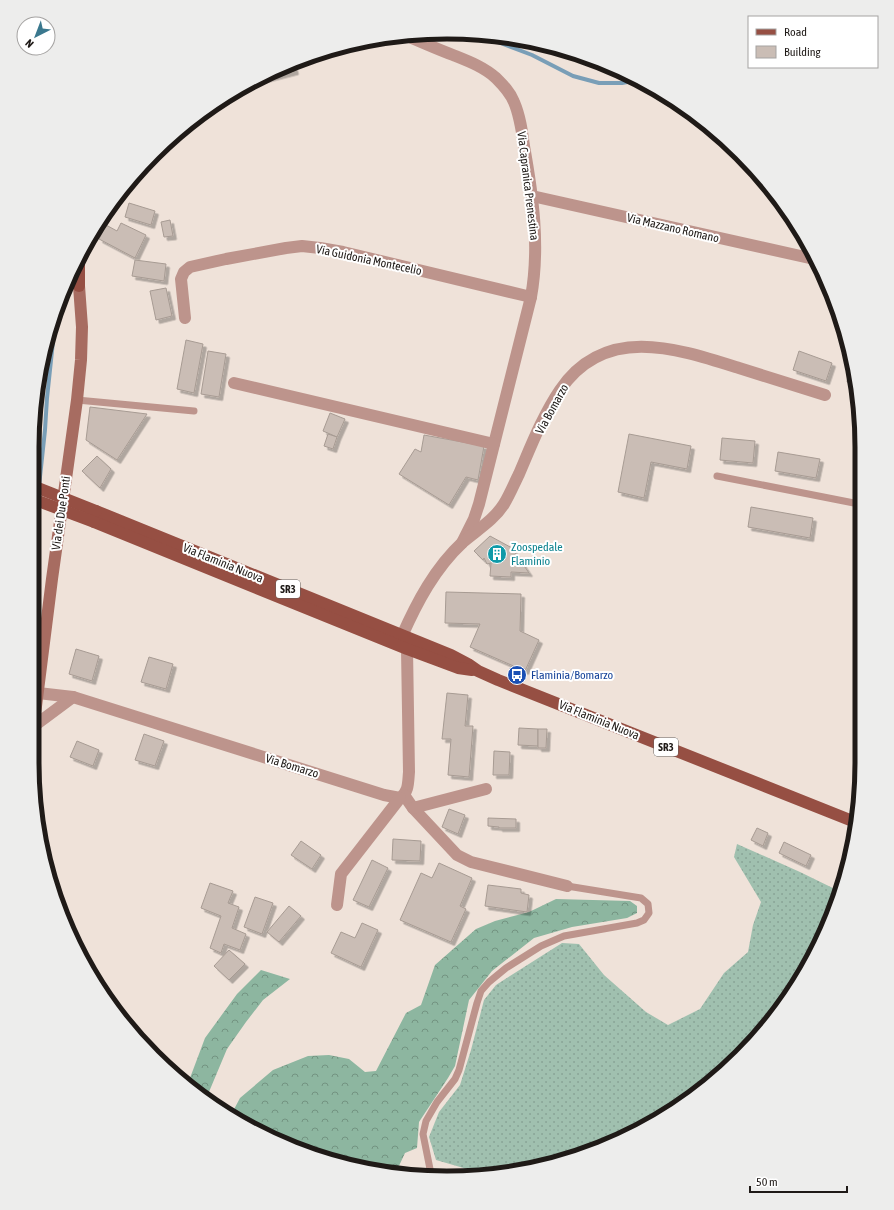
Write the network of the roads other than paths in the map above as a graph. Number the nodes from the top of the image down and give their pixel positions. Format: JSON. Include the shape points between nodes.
{"nodes":[{"id":1,"x":417,"y":40,"type":"edge"},
{"id":2,"x":532,"y":196,"type":"junction"},
{"id":3,"x":809,"y":259,"type":"edge"},
{"id":4,"x":79,"y":271,"type":"edge"},
{"id":5,"x":76,"y":278,"type":"edge"},
{"id":6,"x":79,"y":286,"type":"junction"},
{"id":7,"x":531,"y":297,"type":"junction"},
{"id":8,"x":185,"y":318,"type":"dead end"},
{"id":9,"x":234,"y":383,"type":"dead end"},
{"id":10,"x":825,"y":395,"type":"dead end"},
{"id":11,"x":76,"y":400,"type":"junction"},
{"id":12,"x":194,"y":411,"type":"dead end"},
{"id":13,"x":494,"y":444,"type":"junction"},
{"id":14,"x":717,"y":476,"type":"dead end"},
{"id":15,"x":39,"y":489,"type":"edge"},
{"id":16,"x":39,"y":501,"type":"edge"},
{"id":17,"x":855,"y":503,"type":"edge"},
{"id":18,"x":95,"y":516,"type":"junction"},
{"id":19,"x":462,"y":543,"type":"junction"},
{"id":20,"x":402,"y":636,"type":"junction"},
{"id":21,"x":407,"y":649,"type":"junction"},
{"id":22,"x":478,"y":671,"type":"junction"},
{"id":23,"x":39,"y":685,"type":"edge"},
{"id":24,"x":39,"y":693,"type":"edge"},
{"id":25,"x":73,"y":697,"type":"junction"},
{"id":26,"x":39,"y":722,"type":"edge"},
{"id":27,"x":486,"y":789,"type":"dead end"},
{"id":28,"x":402,"y":796,"type":"junction"},
{"id":29,"x":413,"y":808,"type":"junction"},
{"id":30,"x":851,"y":820,"type":"edge"},
{"id":31,"x":567,"y":886,"type":"joint"},
{"id":32,"x":337,"y":905,"type":"dead end"},
{"id":33,"x":431,"y":1170,"type":"edge"}],
"edges":[{"from":1,"to":2,"type":"street","name":"Via Capranica Prenestina","via":[[478,66],[506,89],[518,112]]},
{"from":2,"to":3,"type":"street","name":"Via Mazzano Romano"},
{"from":2,"to":7,"type":"street","name":"Via Capranica Prenestina","via":[[536,256]]},
{"from":4,"to":6,"type":"main road"},
{"from":5,"to":6,"type":"main road"},
{"from":6,"to":11,"type":"street","name":"Via dei Due Ponti","via":[[82,327]]},
{"from":7,"to":8,"type":"street","name":"Via Guidonia Montecelio","via":[[342,252],[302,246],[190,267],[181,279]]},
{"from":7,"to":13,"type":"street","name":"Via Capranica Prenestina"},
{"from":9,"to":13,"type":"street"},
{"from":10,"to":19,"type":"street","name":"Via Bomarzo","via":[[714,360],[662,347],[625,348],[596,356],[576,371],[560,390],[500,510]]},
{"from":11,"to":12,"type":"lane"},
{"from":11,"to":23,"type":"street","name":"Via dei Due Ponti"},
{"from":13,"to":19,"type":"street","name":"Via Bomarzo","via":[[479,504]]},
{"from":14,"to":17,"type":"lane"},
{"from":15,"to":18,"type":"main road","name":"Via Flaminia Nuova","number":"SR3","bridge":true},
{"from":16,"to":18,"type":"main road","name":"Via Flaminia Nuova","number":"SR3","bridge":true},
{"from":18,"to":20,"type":"main road","name":"Via Flaminia Nuova","number":"SR3"},
{"from":18,"to":21,"type":"main road","name":"Via Flaminia Nuova","number":"SR3"},
{"from":19,"to":20,"type":"street","name":"Via Bomarzo","via":[[425,588]]},
{"from":20,"to":22,"type":"main road","name":"Via Flaminia Nuova","number":"SR3","via":[[451,655]]},
{"from":21,"to":22,"type":"main road","name":"Via Flaminia Nuova","number":"SR3","via":[[454,667]]},
{"from":21,"to":28,"type":"street","via":[[410,772],[406,791]]},
{"from":22,"to":30,"type":"main road","name":"Via Flaminia Nuova","number":"SR3"},
{"from":24,"to":25,"type":"street","name":"Via Bomarzo"},
{"from":25,"to":26,"type":"street"},
{"from":25,"to":28,"type":"street","name":"Via Bomarzo","via":[[376,793]]},
{"from":27,"to":29,"type":"street"},
{"from":28,"to":29,"type":"street"},
{"from":28,"to":32,"type":"street","via":[[341,874]]},
{"from":29,"to":31,"type":"street","via":[[457,854],[471,862]]},
{"from":31,"to":33,"type":"lane","via":[[641,898],[648,904],[649,913],[644,920],[637,923],[564,936],[541,946],[489,982],[477,1003],[455,1079],[426,1121],[423,1134]]}]}
